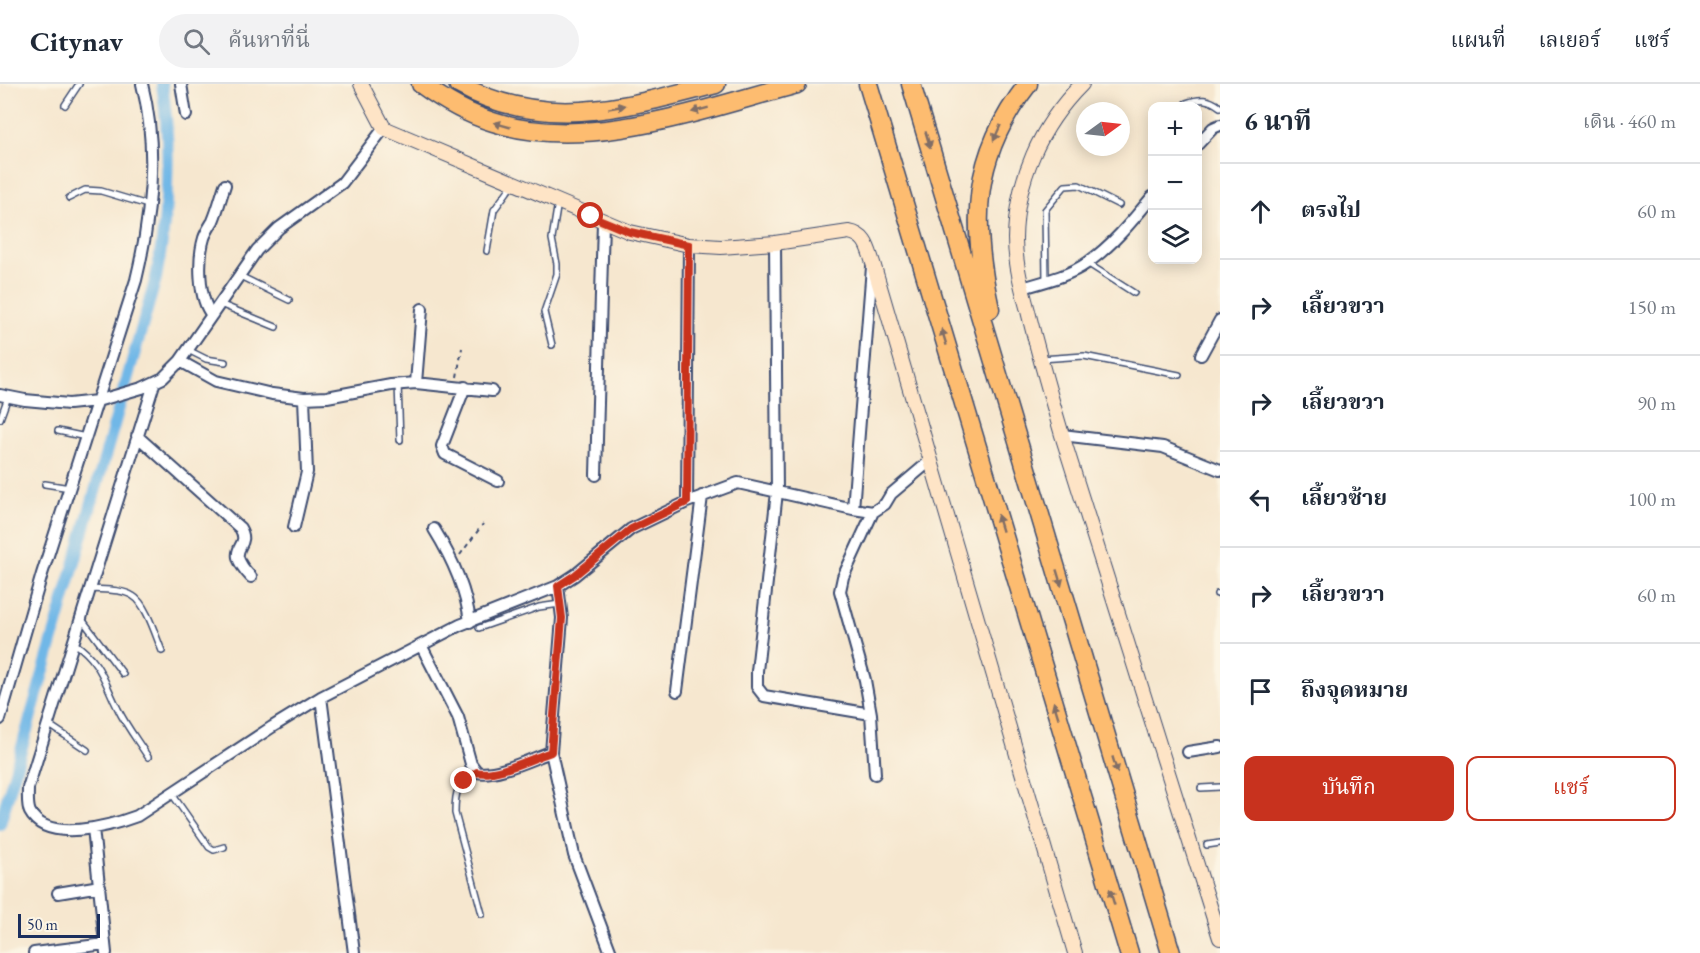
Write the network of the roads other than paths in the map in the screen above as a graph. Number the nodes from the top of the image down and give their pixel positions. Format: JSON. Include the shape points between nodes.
{"nodes":[{"id":1,"x":79,"y":84,"type":"edge"},
{"id":2,"x":142,"y":84,"type":"edge"},
{"id":3,"x":181,"y":84,"type":"edge"},
{"id":4,"x":361,"y":84,"type":"edge"},
{"id":5,"x":421,"y":84,"type":"edge"},
{"id":6,"x":459,"y":84,"type":"edge"},
{"id":7,"x":716,"y":84,"type":"edge"},
{"id":8,"x":797,"y":84,"type":"edge"},
{"id":9,"x":868,"y":84,"type":"edge"},
{"id":10,"x":911,"y":84,"type":"edge"},
{"id":11,"x":1028,"y":84,"type":"edge"},
{"id":12,"x":1082,"y":84,"type":"edge"},
{"id":13,"x":1189,"y":102,"type":"edge"},
{"id":14,"x":65,"y":105,"type":"dead end"},
{"id":15,"x":1220,"y":107,"type":"edge"},
{"id":16,"x":186,"y":116,"type":"dead end"},
{"id":17,"x":1220,"y":125,"type":"edge"},
{"id":18,"x":384,"y":128,"type":"junction"},
{"id":19,"x":1202,"y":139,"type":"edge"},
{"id":20,"x":514,"y":182,"type":"junction"},
{"id":21,"x":225,"y":185,"type":"dead end"},
{"id":22,"x":69,"y":198,"type":"dead end"},
{"id":23,"x":558,"y":200,"type":"junction"},
{"id":24,"x":1148,"y":202,"type":"edge"},
{"id":25,"x":148,"y":205,"type":"junction"},
{"id":26,"x":1119,"y":205,"type":"dead end"},
{"id":27,"x":603,"y":222,"type":"junction"},
{"id":28,"x":775,"y":243,"type":"junction"},
{"id":29,"x":689,"y":245,"type":"junction"},
{"id":30,"x":487,"y":251,"type":"dead end"},
{"id":31,"x":873,"y":263,"type":"junction"},
{"id":32,"x":1088,"y":263,"type":"junction"},
{"id":33,"x":240,"y":276,"type":"junction"},
{"id":34,"x":1046,"y":281,"type":"junction"},
{"id":35,"x":1022,"y":288,"type":"junction"},
{"id":36,"x":1134,"y":293,"type":"dead end"},
{"id":37,"x":289,"y":300,"type":"dead end"},
{"id":38,"x":220,"y":304,"type":"junction"},
{"id":39,"x":422,"y":309,"type":"dead end"},
{"id":40,"x":212,"y":315,"type":"junction"},
{"id":41,"x":1220,"y":320,"type":"edge"},
{"id":42,"x":276,"y":327,"type":"dead end"},
{"id":43,"x":552,"y":345,"type":"dead end"},
{"id":44,"x":188,"y":350,"type":"junction"},
{"id":45,"x":1201,"y":355,"type":"dead end"},
{"id":46,"x":1039,"y":359,"type":"junction"},
{"id":47,"x":180,"y":361,"type":"junction"},
{"id":48,"x":225,"y":362,"type":"dead end"},
{"id":49,"x":1179,"y":375,"type":"dead end"},
{"id":50,"x":416,"y":383,"type":"junction"},
{"id":51,"x":154,"y":384,"type":"junction"},
{"id":52,"x":398,"y":384,"type":"junction"},
{"id":53,"x":460,"y":386,"type":"junction"},
{"id":54,"x":492,"y":391,"type":"dead end"},
{"id":55,"x":4,"y":396,"type":"edge"},
{"id":56,"x":304,"y":398,"type":"junction"},
{"id":57,"x":97,"y":401,"type":"junction"},
{"id":58,"x":0,"y":418,"type":"edge"},
{"id":59,"x":58,"y":431,"type":"dead end"},
{"id":60,"x":1062,"y":435,"type":"junction"},
{"id":61,"x":137,"y":436,"type":"junction"},
{"id":62,"x":86,"y":437,"type":"junction"},
{"id":63,"x":400,"y":440,"type":"dead end"},
{"id":64,"x":1018,"y":441,"type":"junction"},
{"id":65,"x":930,"y":460,"type":"junction"},
{"id":66,"x":1220,"y":470,"type":"edge"},
{"id":67,"x":596,"y":475,"type":"dead end"},
{"id":68,"x":498,"y":481,"type":"dead end"},
{"id":69,"x":45,"y":484,"type":"dead end"},
{"id":70,"x":70,"y":488,"type":"junction"},
{"id":71,"x":777,"y":492,"type":"junction"},
{"id":72,"x":702,"y":496,"type":"junction"},
{"id":73,"x":687,"y":502,"type":"junction"},
{"id":74,"x":853,"y":509,"type":"junction"},
{"id":75,"x":873,"y":512,"type":"junction"},
{"id":76,"x":294,"y":527,"type":"dead end"},
{"id":77,"x":434,"y":529,"type":"dead end"},
{"id":78,"x":251,"y":577,"type":"dead end"},
{"id":79,"x":558,"y":586,"type":"junction"},
{"id":80,"x":89,"y":588,"type":"junction"},
{"id":81,"x":561,"y":603,"type":"junction"},
{"id":82,"x":80,"y":617,"type":"junction"},
{"id":83,"x":474,"y":625,"type":"junction"},
{"id":84,"x":73,"y":642,"type":"junction"},
{"id":85,"x":421,"y":645,"type":"junction"},
{"id":86,"x":162,"y":651,"type":"dead end"},
{"id":87,"x":123,"y":674,"type":"dead end"},
{"id":88,"x":677,"y":691,"type":"dead end"},
{"id":89,"x":321,"y":697,"type":"junction"},
{"id":90,"x":872,"y":714,"type":"junction"},
{"id":91,"x":0,"y":719,"type":"edge"},
{"id":92,"x":48,"y":724,"type":"junction"},
{"id":93,"x":1220,"y":747,"type":"edge"},
{"id":94,"x":87,"y":750,"type":"dead end"},
{"id":95,"x":551,"y":752,"type":"junction"},
{"id":96,"x":1188,"y":752,"type":"dead end"},
{"id":97,"x":148,"y":757,"type":"dead end"},
{"id":98,"x":477,"y":772,"type":"junction"},
{"id":99,"x":874,"y":774,"type":"dead end"},
{"id":100,"x":1220,"y":787,"type":"edge"},
{"id":101,"x":1201,"y":788,"type":"dead end"},
{"id":102,"x":172,"y":794,"type":"junction"},
{"id":103,"x":93,"y":828,"type":"junction"},
{"id":104,"x":1220,"y":843,"type":"edge"},
{"id":105,"x":1207,"y":845,"type":"dead end"},
{"id":106,"x":224,"y":847,"type":"dead end"},
{"id":107,"x":100,"y":886,"type":"junction"},
{"id":108,"x":58,"y":893,"type":"dead end"},
{"id":109,"x":482,"y":914,"type":"dead end"},
{"id":110,"x":1220,"y":938,"type":"edge"},
{"id":111,"x":106,"y":948,"type":"edge"},
{"id":112,"x":34,"y":953,"type":"edge"},
{"id":113,"x":354,"y":953,"type":"edge"},
{"id":114,"x":611,"y":953,"type":"edge"},
{"id":115,"x":1075,"y":953,"type":"edge"},
{"id":116,"x":1129,"y":953,"type":"edge"},
{"id":117,"x":1171,"y":953,"type":"edge"}],
"edges":[{"from":1,"to":14,"type":"lane"},
{"from":2,"to":25,"type":"street","via":[[149,127]]},
{"from":3,"to":16,"type":"street"},
{"from":4,"to":18,"type":"main road"},
{"from":8,"to":5,"type":"highway","one_way":true,"via":[[644,124],[559,134],[492,122],[459,108]]},
{"from":6,"to":7,"type":"highway","one_way":true,"via":[[503,104],[558,112],[638,104]]},
{"from":116,"to":9,"type":"highway","one_way":true},
{"from":10,"to":64,"type":"highway","one_way":true},
{"from":11,"to":64,"type":"highway","one_way":true,"via":[[997,132],[983,174],[978,218],[983,277]]},
{"from":12,"to":35,"type":"main road","via":[[1065,100],[1026,168],[1015,241]]},
{"from":13,"to":15,"type":"lane","via":[[1208,99]]},
{"from":17,"to":19,"type":"street"},
{"from":18,"to":20,"type":"main road"},
{"from":18,"to":33,"type":"street","via":[[342,183],[279,228],[257,250]]},
{"from":20,"to":23,"type":"main road"},
{"from":20,"to":30,"type":"lane","via":[[494,210]]},
{"from":21,"to":40,"type":"street","via":[[202,250],[202,296]]},
{"from":22,"to":25,"type":"lane","via":[[85,190],[101,191]]},
{"from":23,"to":27,"type":"main road"},
{"from":23,"to":43,"type":"lane","via":[[552,239],[557,274],[544,312]]},
{"from":24,"to":32,"type":"street"},
{"from":25,"to":57,"type":"street","via":[[136,280]]},
{"from":26,"to":34,"type":"lane","via":[[1079,185],[1065,186],[1046,210]]},
{"from":27,"to":29,"type":"main road"},
{"from":27,"to":67,"type":"street"},
{"from":28,"to":29,"type":"main road"},
{"from":28,"to":31,"type":"main road","via":[[858,233]]},
{"from":28,"to":71,"type":"street"},
{"from":29,"to":73,"type":"street"},
{"from":31,"to":65,"type":"main road"},
{"from":31,"to":74,"type":"street"},
{"from":32,"to":34,"type":"street"},
{"from":32,"to":36,"type":"lane"},
{"from":33,"to":37,"type":"lane"},
{"from":33,"to":38,"type":"street"},
{"from":34,"to":35,"type":"street"},
{"from":35,"to":46,"type":"main road"},
{"from":38,"to":40,"type":"street"},
{"from":38,"to":42,"type":"lane"},
{"from":39,"to":50,"type":"street"},
{"from":40,"to":44,"type":"street"},
{"from":41,"to":45,"type":"street"},
{"from":44,"to":47,"type":"street"},
{"from":44,"to":48,"type":"lane","via":[[206,359]]},
{"from":46,"to":49,"type":"lane","via":[[1084,356]]},
{"from":46,"to":60,"type":"main road"},
{"from":47,"to":51,"type":"street"},
{"from":47,"to":56,"type":"street","via":[[216,381],[262,393]]},
{"from":50,"to":52,"type":"street"},
{"from":50,"to":53,"type":"street"},
{"from":51,"to":57,"type":"street"},
{"from":51,"to":61,"type":"street"},
{"from":52,"to":56,"type":"street"},
{"from":52,"to":63,"type":"lane"},
{"from":53,"to":54,"type":"street"},
{"from":53,"to":68,"type":"street","via":[[442,446],[445,454]]},
{"from":55,"to":57,"type":"street","via":[[69,405]]},
{"from":55,"to":58,"type":"lane"},
{"from":56,"to":76,"type":"street","via":[[307,472]]},
{"from":57,"to":62,"type":"street"},
{"from":59,"to":62,"type":"lane"},
{"from":60,"to":66,"type":"street","via":[[1163,447]]},
{"from":60,"to":110,"type":"main road"},
{"from":61,"to":78,"type":"street","via":[[240,528],[244,541],[237,558]]},
{"from":61,"to":80,"type":"street"},
{"from":62,"to":70,"type":"street"},
{"from":64,"to":117,"type":"highway","one_way":true},
{"from":65,"to":75,"type":"street"},
{"from":65,"to":115,"type":"main road"},
{"from":69,"to":70,"type":"lane"},
{"from":70,"to":91,"type":"street"},
{"from":71,"to":72,"type":"street","via":[[738,483]]},
{"from":71,"to":74,"type":"street"},
{"from":71,"to":90,"type":"street","via":[[757,687],[764,696],[776,700]]},
{"from":72,"to":73,"type":"street"},
{"from":72,"to":88,"type":"street"},
{"from":73,"to":79,"type":"street","via":[[631,529]]},
{"from":74,"to":75,"type":"street"},
{"from":75,"to":90,"type":"street","via":[[840,591]]},
{"from":77,"to":83,"type":"street","via":[[453,563]]},
{"from":79,"to":81,"type":"street"},
{"from":79,"to":83,"type":"street"},
{"from":80,"to":82,"type":"street"},
{"from":80,"to":86,"type":"lane","via":[[136,597]]},
{"from":81,"to":83,"type":"lane"},
{"from":81,"to":95,"type":"street"},
{"from":82,"to":84,"type":"street"},
{"from":82,"to":87,"type":"lane"},
{"from":83,"to":85,"type":"street"},
{"from":84,"to":92,"type":"street"},
{"from":84,"to":97,"type":"lane","via":[[99,667],[118,710]]},
{"from":85,"to":89,"type":"street"},
{"from":85,"to":98,"type":"street","via":[[458,717],[471,764]]},
{"from":89,"to":102,"type":"street"},
{"from":89,"to":113,"type":"street"},
{"from":90,"to":99,"type":"street"},
{"from":92,"to":94,"type":"lane"},
{"from":92,"to":103,"type":"street","via":[[28,788],[28,810],[53,830]]},
{"from":93,"to":96,"type":"street"},
{"from":95,"to":98,"type":"street","via":[[496,771]]},
{"from":95,"to":114,"type":"street","via":[[574,855]]},
{"from":98,"to":109,"type":"lane","via":[[458,788],[455,813]]},
{"from":100,"to":101,"type":"lane"},
{"from":102,"to":103,"type":"street","via":[[120,823]]},
{"from":102,"to":106,"type":"lane","via":[[209,847]]},
{"from":103,"to":107,"type":"street"},
{"from":104,"to":105,"type":"lane"},
{"from":107,"to":108,"type":"street"},
{"from":107,"to":111,"type":"street"},
{"from":111,"to":112,"type":"street"}]}
